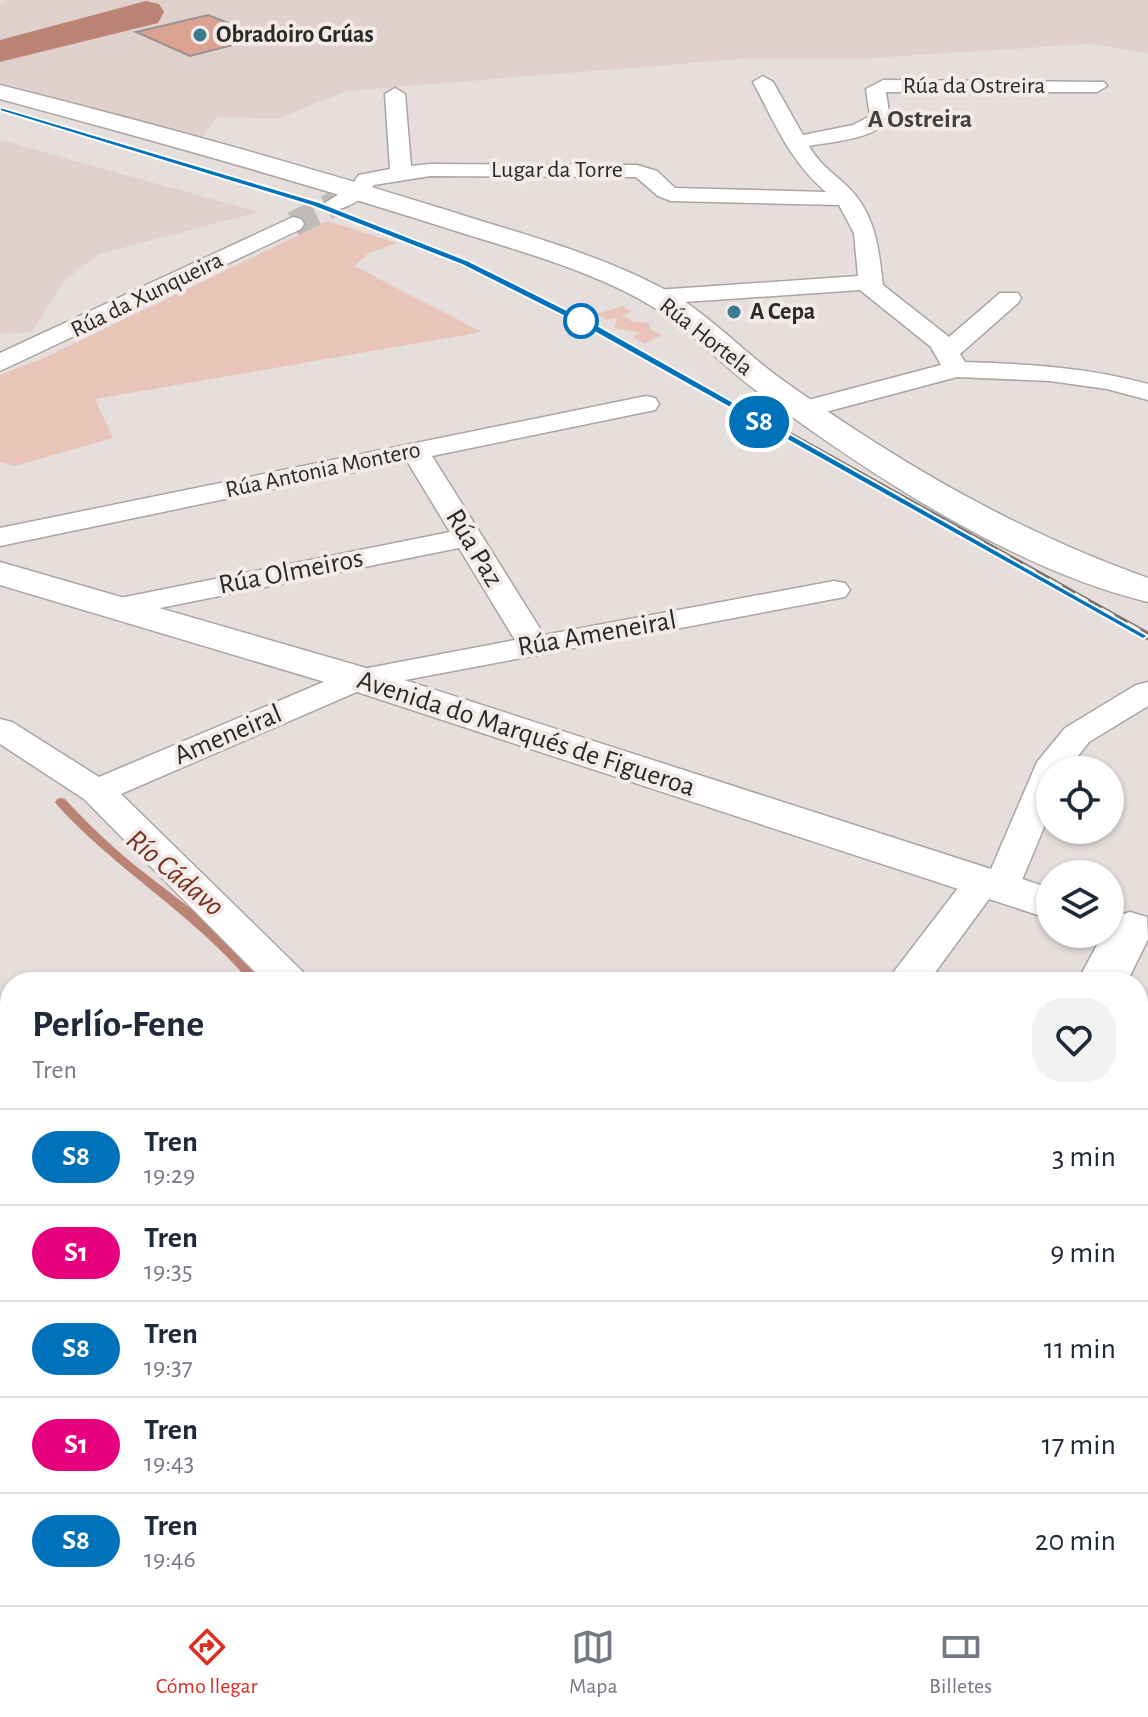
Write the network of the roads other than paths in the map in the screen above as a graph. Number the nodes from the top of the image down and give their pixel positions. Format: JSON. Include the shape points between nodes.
{"nodes":[{"id":1,"x":763,"y":82,"type":"dead end"},
{"id":2,"x":1097,"y":86,"type":"dead end"},
{"id":3,"x":0,"y":92,"type":"edge"},
{"id":4,"x":395,"y":94,"type":"dead end"},
{"id":5,"x":794,"y":143,"type":"junction"},
{"id":6,"x":401,"y":174,"type":"junction"},
{"id":7,"x":347,"y":198,"type":"junction"},
{"id":8,"x":847,"y":199,"type":"junction"},
{"id":9,"x":293,"y":224,"type":"tunnel mouth"},
{"id":10,"x":868,"y":282,"type":"junction"},
{"id":11,"x":656,"y":297,"type":"junction"},
{"id":12,"x":1009,"y":298,"type":"dead end"},
{"id":13,"x":952,"y":360,"type":"junction"},
{"id":14,"x":0,"y":363,"type":"edge"},
{"id":15,"x":1148,"y":392,"type":"edge"},
{"id":16,"x":646,"y":404,"type":"dead end"},
{"id":17,"x":803,"y":410,"type":"junction"},
{"id":18,"x":415,"y":451,"type":"junction"},
{"id":19,"x":0,"y":537,"type":"edge"},
{"id":20,"x":467,"y":537,"type":"junction"},
{"id":21,"x":0,"y":573,"type":"edge"},
{"id":22,"x":834,"y":590,"type":"dead end"},
{"id":23,"x":1148,"y":591,"type":"edge"},
{"id":24,"x":115,"y":608,"type":"junction"},
{"id":25,"x":534,"y":645,"type":"junction"},
{"id":26,"x":359,"y":679,"type":"junction"},
{"id":27,"x":1148,"y":692,"type":"edge"},
{"id":28,"x":0,"y":729,"type":"edge"},
{"id":29,"x":97,"y":791,"type":"junction"},
{"id":30,"x":991,"y":887,"type":"junction"},
{"id":31,"x":1036,"y":900,"type":"edge"},
{"id":32,"x":1129,"y":928,"type":"edge"},
{"id":33,"x":279,"y":972,"type":"edge"},
{"id":34,"x":915,"y":972,"type":"edge"},
{"id":35,"x":1107,"y":972,"type":"edge"}],
"edges":[{"from":1,"to":5,"type":"street"},
{"from":2,"to":5,"type":"street","name":"Rúa da Ostreira","via":[[883,86],[876,89],[880,119],[859,130]]},
{"from":3,"to":7,"type":"street","name":"Rúa Hortela","via":[[223,151]]},
{"from":4,"to":6,"type":"street"},
{"from":5,"to":8,"type":"street","via":[[810,167]]},
{"from":6,"to":7,"type":"street","via":[[367,180]]},
{"from":6,"to":8,"type":"street","name":"Lugar da Torre","via":[[637,171],[655,178],[671,194]]},
{"from":7,"to":11,"type":"street","name":"Rúa Hortela","via":[[591,268]]},
{"from":8,"to":10,"type":"street","via":[[865,233]]},
{"from":9,"to":14,"type":"street","name":"Rúa da Xunqueira"},
{"from":10,"to":11,"type":"street"},
{"from":10,"to":13,"type":"street"},
{"from":11,"to":17,"type":"street","name":"Rúa Hortela"},
{"from":12,"to":13,"type":"street"},
{"from":13,"to":15,"type":"street","via":[[1109,381]]},
{"from":13,"to":17,"type":"street"},
{"from":16,"to":18,"type":"street","name":"Rúa Antonia Montero"},
{"from":17,"to":23,"type":"street","name":"Rúa Hortela","via":[[921,489],[990,527],[1085,570]]},
{"from":18,"to":19,"type":"street","name":"Rúa Antonia Montero"},
{"from":18,"to":20,"type":"street","name":"Rúa Paz"},
{"from":20,"to":24,"type":"street","name":"Rúa Olmeiros"},
{"from":20,"to":25,"type":"street","name":"Rúa Paz"},
{"from":21,"to":24,"type":"street","name":"Avenida do Marqués de Figueroa"},
{"from":22,"to":25,"type":"street","name":"Rúa Ameneiral"},
{"from":24,"to":26,"type":"street","name":"Avenida do Marqués de Figueroa"},
{"from":25,"to":26,"type":"street","name":"Rúa Ameneiral"},
{"from":26,"to":29,"type":"street","name":"Ameneiral"},
{"from":26,"to":30,"type":"street","name":"Avenida do Marqués de Figueroa"},
{"from":27,"to":30,"type":"street","via":[[1077,735],[1049,770]]},
{"from":28,"to":29,"type":"street"},
{"from":29,"to":33,"type":"street"},
{"from":30,"to":31,"type":"street","name":"Avenida do Marqués de Figueroa"},
{"from":30,"to":34,"type":"street"},
{"from":32,"to":35,"type":"street"}]}
